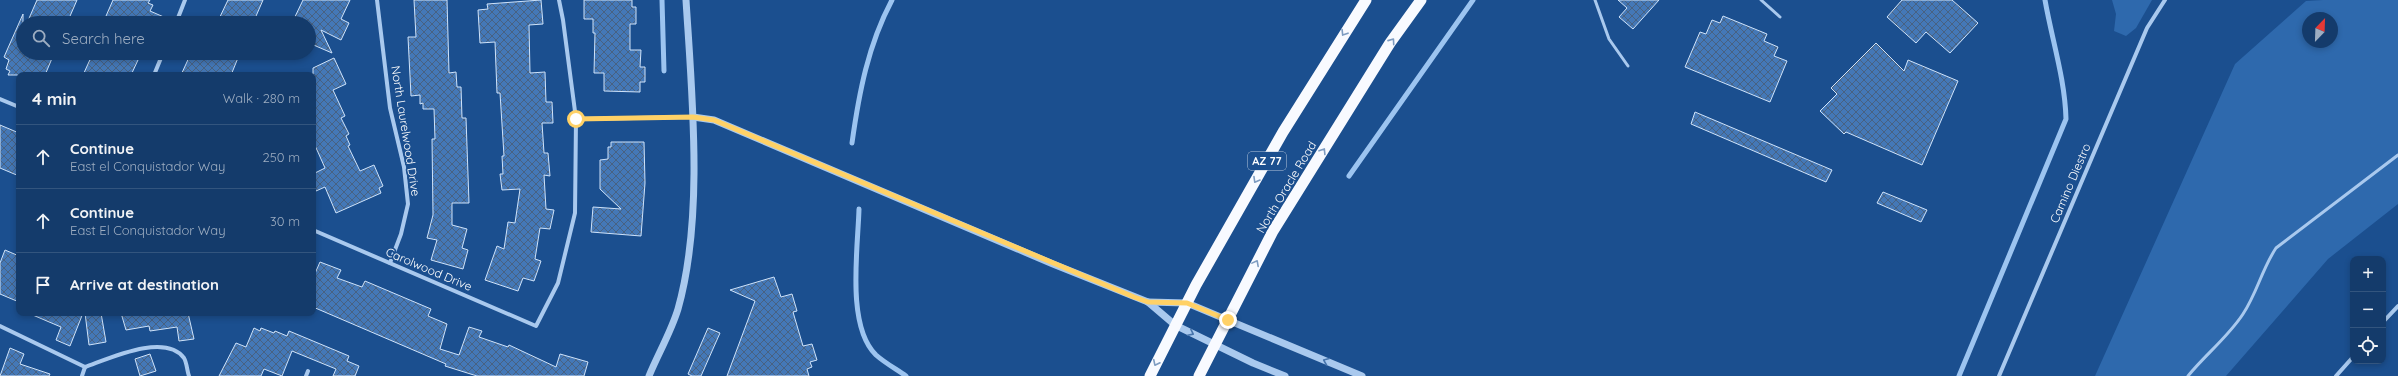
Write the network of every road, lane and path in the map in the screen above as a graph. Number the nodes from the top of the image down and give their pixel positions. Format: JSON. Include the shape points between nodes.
{"nodes":[{"id":1,"x":185,"y":0,"type":"edge"},
{"id":2,"x":376,"y":0,"type":"edge"},
{"id":3,"x":559,"y":0,"type":"edge"},
{"id":4,"x":686,"y":0,"type":"edge"},
{"id":5,"x":1366,"y":0,"type":"edge"},
{"id":6,"x":1421,"y":0,"type":"edge"},
{"id":7,"x":1595,"y":0,"type":"edge"},
{"id":8,"x":1761,"y":0,"type":"edge"},
{"id":9,"x":2164,"y":0,"type":"edge"},
{"id":10,"x":179,"y":16,"type":"edge"},
{"id":11,"x":1780,"y":17,"type":"dead end"},
{"id":12,"x":160,"y":60,"type":"edge"},
{"id":13,"x":1628,"y":66,"type":"dead end"},
{"id":14,"x":155,"y":72,"type":"edge"},
{"id":15,"x":0,"y":99,"type":"edge"},
{"id":16,"x":16,"y":106,"type":"edge"},
{"id":17,"x":693,"y":117,"type":"junction"},
{"id":18,"x":576,"y":119,"type":"junction"},
{"id":19,"x":2398,"y":155,"type":"edge"},
{"id":20,"x":316,"y":231,"type":"edge"},
{"id":21,"x":390,"y":263,"type":"junction"},
{"id":22,"x":1148,"y":302,"type":"junction"},
{"id":23,"x":1187,"y":303,"type":"junction"},
{"id":24,"x":2398,"y":306,"type":"edge"},
{"id":25,"x":2386,"y":319,"type":"edge"},
{"id":26,"x":1228,"y":320,"type":"junction"},
{"id":27,"x":1175,"y":325,"type":"junction"},
{"id":28,"x":0,"y":326,"type":"edge"},
{"id":29,"x":1215,"y":344,"type":"junction"},
{"id":30,"x":2350,"y":360,"type":"edge"},
{"id":31,"x":85,"y":367,"type":"junction"},
{"id":32,"x":308,"y":371,"type":"dead end"},
{"id":33,"x":82,"y":376,"type":"edge"},
{"id":34,"x":189,"y":376,"type":"edge"},
{"id":35,"x":306,"y":376,"type":"edge"},
{"id":36,"x":649,"y":376,"type":"edge"},
{"id":37,"x":1150,"y":376,"type":"edge"},
{"id":38,"x":1199,"y":376,"type":"edge"},
{"id":39,"x":1285,"y":376,"type":"edge"},
{"id":40,"x":1362,"y":376,"type":"edge"},
{"id":41,"x":1999,"y":376,"type":"edge"},
{"id":42,"x":2188,"y":376,"type":"edge"},
{"id":43,"x":2336,"y":376,"type":"edge"}],
"edges":[{"from":1,"to":10,"type":"street"},
{"from":2,"to":21,"type":"street","name":"North Laurelwood Drive","via":[[390,108],[404,167],[408,204],[401,234]]},
{"from":3,"to":18,"type":"street"},
{"from":4,"to":17,"type":"street"},
{"from":5,"to":23,"type":"highway","number":"AZ 77","one_way":true,"via":[[1283,132]]},
{"from":26,"to":6,"type":"highway","name":"North Oracle Road","one_way":true,"via":[[1273,231],[1390,43]]},
{"from":7,"to":13,"type":"lane","via":[[1609,39]]},
{"from":8,"to":11,"type":"lane"},
{"from":9,"to":41,"type":"street","name":"Camino Diestro","via":[[2147,28]]},
{"from":12,"to":14,"type":"street"},
{"from":15,"to":16,"type":"street"},
{"from":17,"to":18,"type":"street"},
{"from":17,"to":22,"type":"street","via":[[714,120]]},
{"from":17,"to":36,"type":"street","via":[[689,250],[678,310]]},
{"from":18,"to":21,"type":"street","name":"Carolwood Drive","via":[[575,213],[558,283],[536,326]]},
{"from":19,"to":42,"type":"lane","via":[[2276,248],[2268,260],[2255,295],[2242,316]]},
{"from":20,"to":21,"type":"street","name":"Carolwood Drive"},
{"from":22,"to":23,"type":"street"},
{"from":22,"to":27,"type":"street"},
{"from":23,"to":26,"type":"street"},
{"from":23,"to":27,"type":"highway","number":"AZ 77"},
{"from":24,"to":25,"type":"street"},
{"from":26,"to":29,"type":"highway","name":"North Oracle Road"},
{"from":40,"to":26,"type":"street","one_way":true},
{"from":27,"to":29,"type":"street","one_way":true},
{"from":27,"to":37,"type":"highway","number":"AZ 77","one_way":true},
{"from":28,"to":31,"type":"street"},
{"from":29,"to":38,"type":"highway","name":"North Oracle Road"},
{"from":29,"to":39,"type":"street"},
{"from":30,"to":43,"type":"street"},
{"from":31,"to":33,"type":"street"},
{"from":31,"to":34,"type":"street","via":[[138,348],[171,349],[184,358]]},
{"from":32,"to":35,"type":"street"}]}
